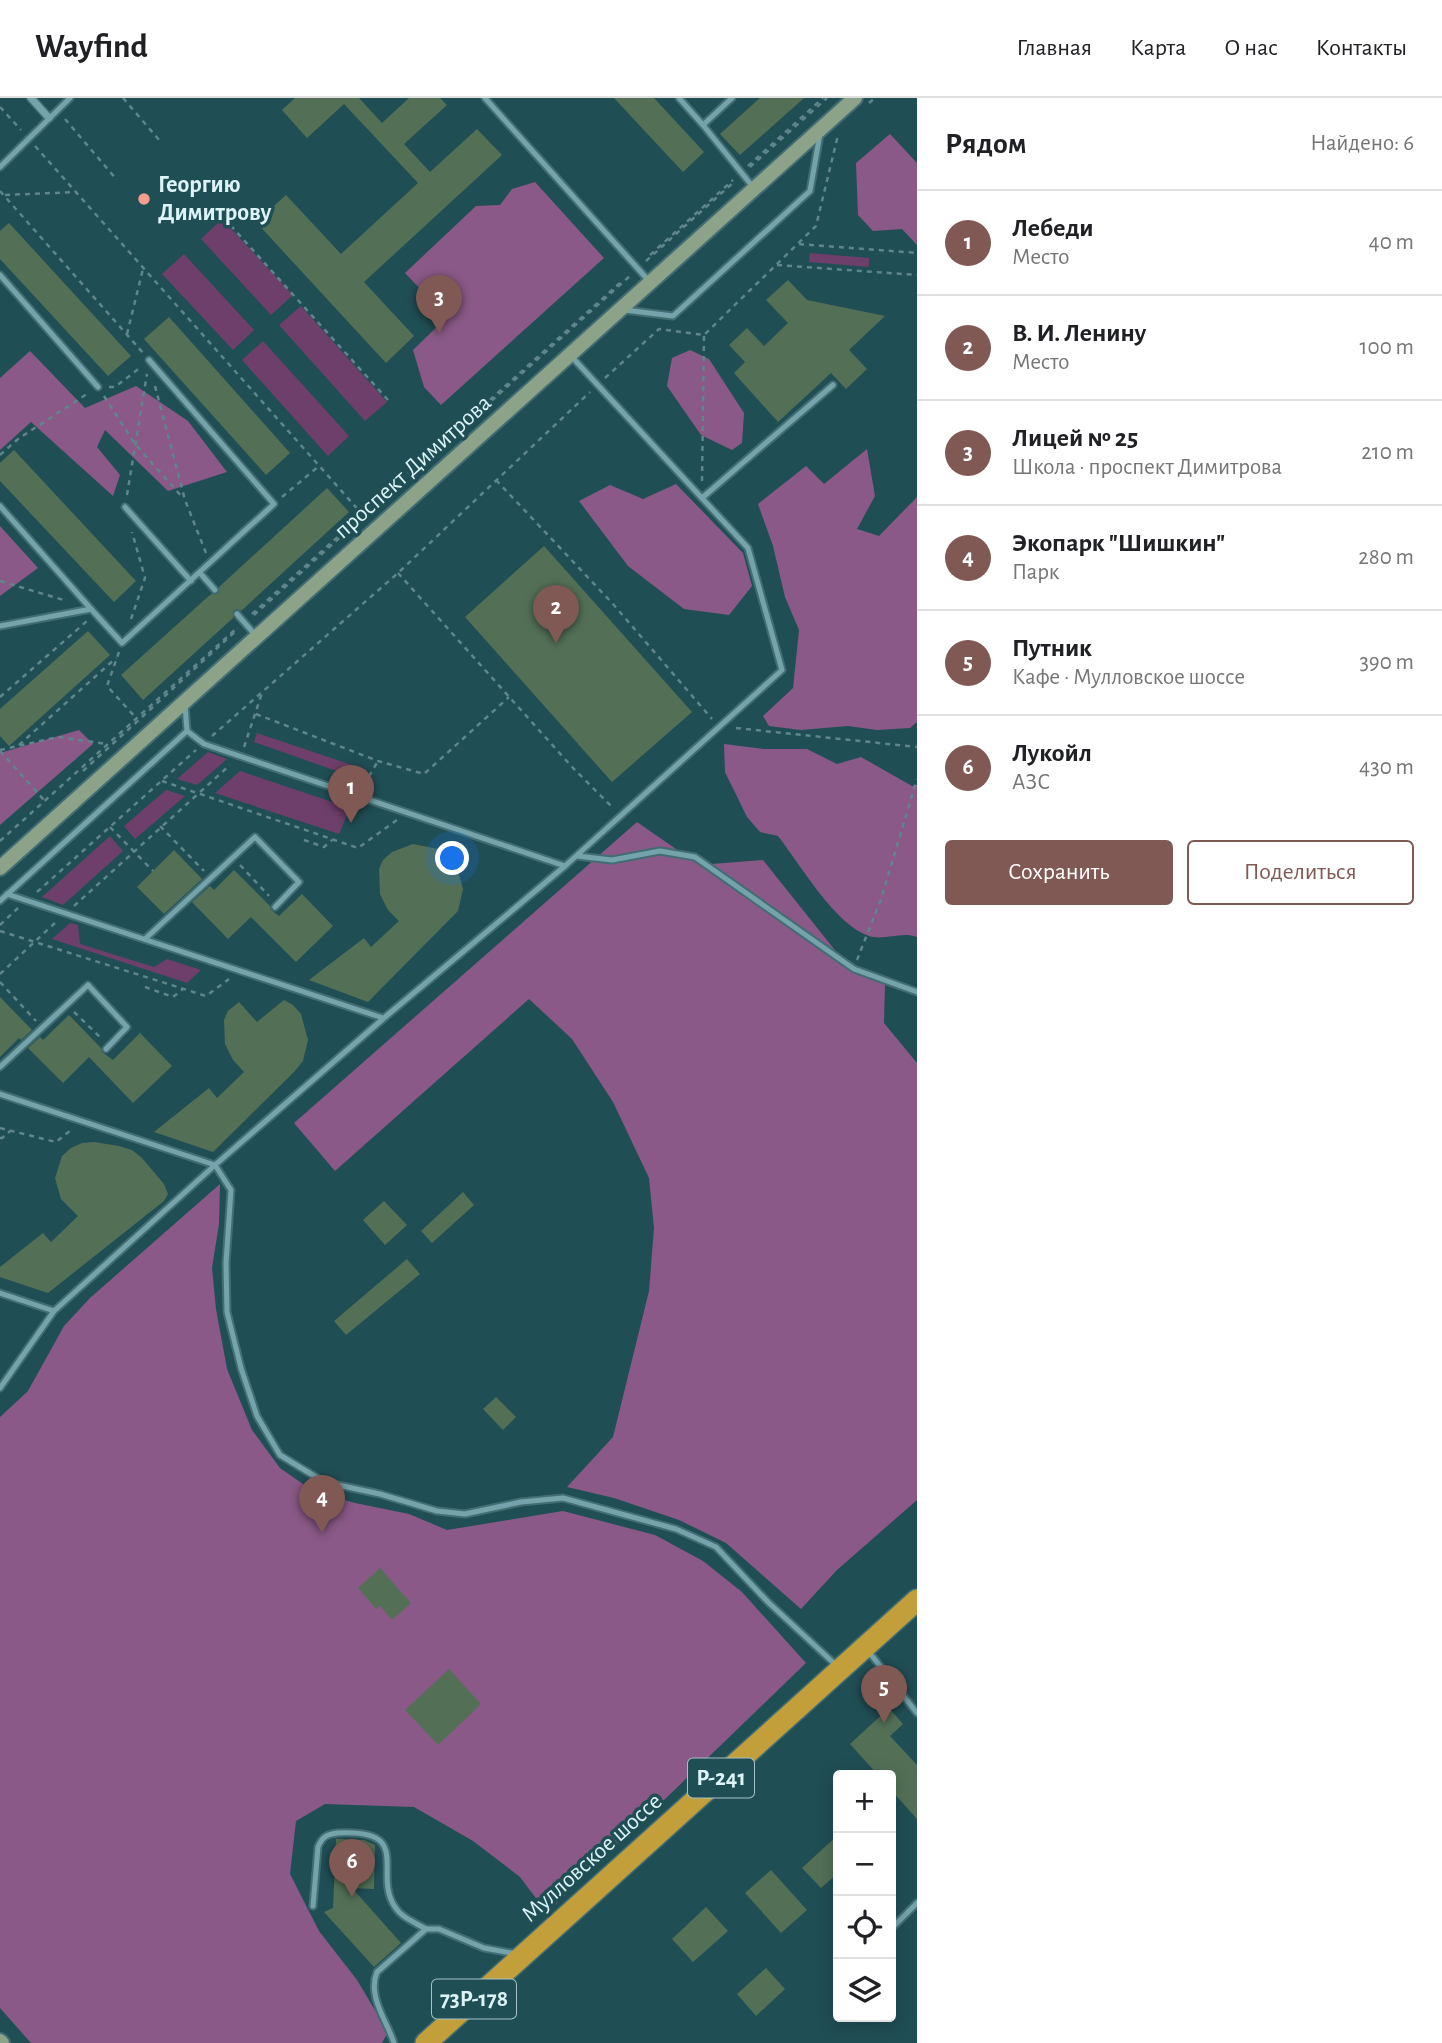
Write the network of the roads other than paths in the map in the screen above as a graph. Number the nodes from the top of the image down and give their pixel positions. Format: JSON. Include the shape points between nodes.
{"nodes":[{"id":1,"x":30,"y":98,"type":"edge"},
{"id":2,"x":70,"y":98,"type":"edge"},
{"id":3,"x":485,"y":98,"type":"edge"},
{"id":4,"x":680,"y":98,"type":"edge"},
{"id":5,"x":732,"y":98,"type":"edge"},
{"id":6,"x":861,"y":102,"type":"edge"},
{"id":7,"x":49,"y":118,"type":"junction"},
{"id":8,"x":703,"y":125,"type":"junction"},
{"id":9,"x":821,"y":129,"type":"junction"},
{"id":10,"x":0,"y":167,"type":"edge"},
{"id":11,"x":755,"y":189,"type":"junction"},
{"id":12,"x":0,"y":275,"type":"edge"},
{"id":13,"x":651,"y":284,"type":"junction"},
{"id":14,"x":622,"y":310,"type":"junction"},
{"id":15,"x":571,"y":356,"type":"junction"},
{"id":16,"x":149,"y":360,"type":"road end"},
{"id":17,"x":832,"y":385,"type":"dead end"},
{"id":18,"x":99,"y":387,"type":"road end"},
{"id":19,"x":702,"y":498,"type":"junction"},
{"id":20,"x":0,"y":506,"type":"edge"},
{"id":21,"x":125,"y":507,"type":"dead end"},
{"id":22,"x":200,"y":573,"type":"junction"},
{"id":23,"x":191,"y":581,"type":"junction"},
{"id":24,"x":215,"y":590,"type":"dead end"},
{"id":25,"x":93,"y":611,"type":"junction"},
{"id":26,"x":237,"y":614,"type":"dead end"},
{"id":27,"x":0,"y":626,"type":"edge"},
{"id":28,"x":257,"y":636,"type":"junction"},
{"id":29,"x":185,"y":702,"type":"junction"},
{"id":30,"x":187,"y":731,"type":"junction"},
{"id":31,"x":576,"y":856,"type":"junction"},
{"id":32,"x":565,"y":866,"type":"junction"},
{"id":33,"x":0,"y":868,"type":"edge"},
{"id":34,"x":7,"y":894,"type":"junction"},
{"id":35,"x":0,"y":901,"type":"edge"},
{"id":36,"x":276,"y":906,"type":"road end"},
{"id":37,"x":145,"y":939,"type":"junction"},
{"id":38,"x":917,"y":992,"type":"edge"},
{"id":39,"x":384,"y":1018,"type":"junction"},
{"id":40,"x":107,"y":1048,"type":"road end"},
{"id":41,"x":0,"y":1067,"type":"edge"},
{"id":42,"x":0,"y":1094,"type":"edge"},
{"id":43,"x":215,"y":1165,"type":"junction"},
{"id":44,"x":0,"y":1293,"type":"edge"},
{"id":45,"x":54,"y":1311,"type":"junction"},
{"id":46,"x":0,"y":1388,"type":"edge"},
{"id":47,"x":917,"y":1600,"type":"edge"},
{"id":48,"x":865,"y":1647,"type":"junction"},
{"id":49,"x":840,"y":1669,"type":"junction"},
{"id":50,"x":917,"y":1713,"type":"edge"},
{"id":51,"x":917,"y":1903,"type":"edge"},
{"id":52,"x":313,"y":1906,"type":"dead end"},
{"id":53,"x":896,"y":1924,"type":"edge"},
{"id":54,"x":426,"y":1929,"type":"junction"},
{"id":55,"x":523,"y":1955,"type":"junction"},
{"id":56,"x":394,"y":2043,"type":"edge"},
{"id":57,"x":426,"y":2043,"type":"edge"}],
"edges":[{"from":1,"to":7,"type":"street"},
{"from":2,"to":7,"type":"lane"},
{"from":3,"to":13,"type":"lane"},
{"from":4,"to":8,"type":"lane"},
{"from":5,"to":8,"type":"lane"},
{"from":6,"to":9,"type":"main road","name":"проспект Димитрова"},
{"from":7,"to":10,"type":"lane"},
{"from":8,"to":11,"type":"lane"},
{"from":9,"to":11,"type":"main road","name":"проспект Димитрова"},
{"from":9,"to":14,"type":"lane","via":[[810,191],[673,316]]},
{"from":11,"to":13,"type":"main road","name":"проспект Димитрова"},
{"from":12,"to":18,"type":"lane"},
{"from":13,"to":14,"type":"main road","name":"проспект Димитрова"},
{"from":14,"to":15,"type":"main road","name":"проспект Димитрова"},
{"from":15,"to":19,"type":"lane"},
{"from":15,"to":28,"type":"main road","name":"проспект Димитрова"},
{"from":16,"to":22,"type":"lane","via":[[274,504]]},
{"from":17,"to":19,"type":"lane"},
{"from":19,"to":31,"type":"lane","via":[[748,548],[782,670]]},
{"from":20,"to":25,"type":"lane"},
{"from":21,"to":23,"type":"lane"},
{"from":22,"to":23,"type":"lane"},
{"from":22,"to":24,"type":"lane"},
{"from":23,"to":25,"type":"lane","via":[[122,643]]},
{"from":25,"to":27,"type":"lane"},
{"from":26,"to":28,"type":"lane"},
{"from":28,"to":29,"type":"main road","name":"проспект Димитрова"},
{"from":29,"to":30,"type":"lane"},
{"from":29,"to":33,"type":"main road","name":"проспект Димитрова"},
{"from":30,"to":32,"type":"lane","via":[[204,744]]},
{"from":30,"to":34,"type":"lane"},
{"from":31,"to":32,"type":"lane"},
{"from":31,"to":38,"type":"lane","via":[[612,860],[660,851],[695,858],[854,969]]},
{"from":32,"to":39,"type":"lane"},
{"from":34,"to":35,"type":"lane"},
{"from":34,"to":37,"type":"lane"},
{"from":36,"to":37,"type":"lane","via":[[299,882],[255,838]]},
{"from":37,"to":39,"type":"lane"},
{"from":39,"to":43,"type":"lane"},
{"from":40,"to":41,"type":"lane","via":[[127,1027],[88,985]]},
{"from":42,"to":43,"type":"lane"},
{"from":43,"to":45,"type":"lane"},
{"from":43,"to":49,"type":"lane","via":[[231,1190],[227,1312],[257,1416],[280,1455],[324,1482],[437,1511],[466,1514],[563,1498],[676,1529],[716,1547]]},
{"from":44,"to":45,"type":"lane"},
{"from":45,"to":46,"type":"lane"},
{"from":47,"to":48,"type":"highway","name":"Мулловское шоссе","number":"Р-241"},
{"from":48,"to":49,"type":"highway","name":"Мулловское шоссе","number":"Р-241"},
{"from":48,"to":50,"type":"lane"},
{"from":49,"to":55,"type":"highway","name":"Мулловское шоссе","number":"Р-241"},
{"from":51,"to":53,"type":"lane"},
{"from":52,"to":54,"type":"lane","via":[[321,1840],[329,1834],[361,1834],[384,1845],[395,1907]]},
{"from":54,"to":55,"type":"lane","via":[[439,1928],[484,1948]]},
{"from":54,"to":56,"type":"lane","via":[[373,1980]]},
{"from":55,"to":57,"type":"highway","name":"Мулловское шоссе","number":"73Р-178"}]}
